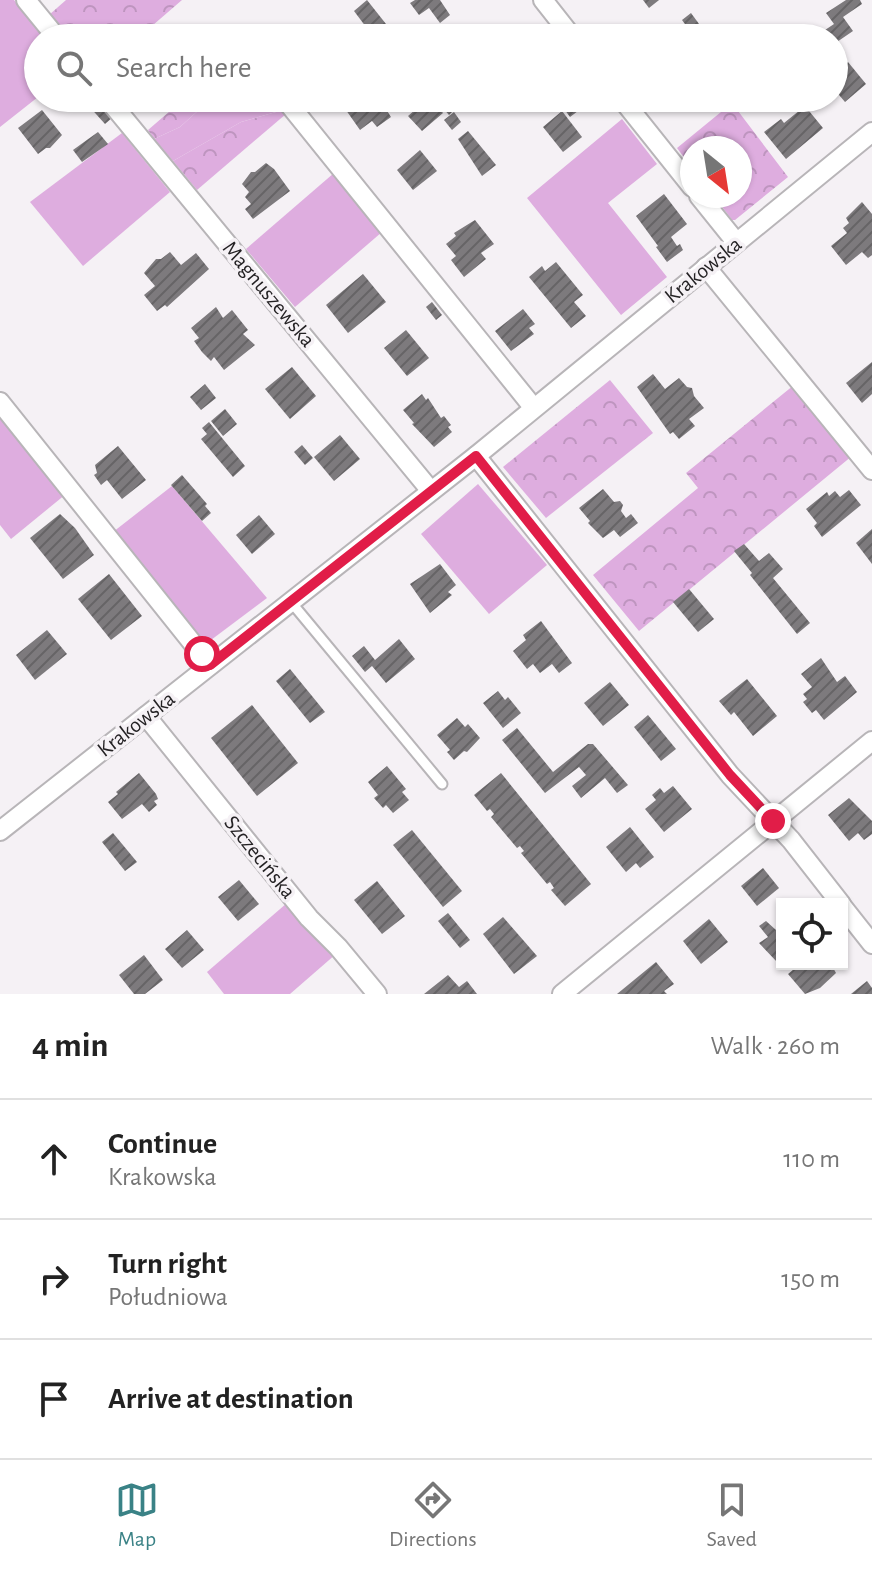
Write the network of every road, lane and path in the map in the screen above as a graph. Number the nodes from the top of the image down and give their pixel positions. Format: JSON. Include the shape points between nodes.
{"nodes":[{"id":1,"x":26,"y":0,"type":"edge"},
{"id":2,"x":543,"y":0,"type":"edge"},
{"id":3,"x":46,"y":24,"type":"edge"},
{"id":4,"x":562,"y":24,"type":"edge"},
{"id":5,"x":119,"y":112,"type":"edge"},
{"id":6,"x":295,"y":112,"type":"edge"},
{"id":7,"x":632,"y":112,"type":"edge"},
{"id":8,"x":872,"y":132,"type":"edge"},
{"id":9,"x":680,"y":172,"type":"edge"},
{"id":10,"x":709,"y":208,"type":"edge"},
{"id":11,"x":736,"y":242,"type":"junction"},
{"id":12,"x":706,"y":267,"type":"junction"},
{"id":13,"x":0,"y":402,"type":"edge"},
{"id":14,"x":533,"y":407,"type":"junction"},
{"id":15,"x":476,"y":456,"type":"junction"},
{"id":16,"x":872,"y":470,"type":"edge"},
{"id":17,"x":431,"y":491,"type":"junction"},
{"id":18,"x":291,"y":602,"type":"junction"},
{"id":19,"x":210,"y":665,"type":"junction"},
{"id":20,"x":146,"y":716,"type":"junction"},
{"id":21,"x":872,"y":741,"type":"edge"},
{"id":22,"x":442,"y":784,"type":"dead end"},
{"id":23,"x":773,"y":821,"type":"junction"},
{"id":24,"x":0,"y":831,"type":"edge"},
{"id":25,"x":835,"y":898,"type":"edge"},
{"id":26,"x":848,"y":914,"type":"edge"},
{"id":27,"x":872,"y":944,"type":"edge"},
{"id":28,"x":564,"y":993,"type":"edge"},
{"id":29,"x":377,"y":994,"type":"edge"}],
"edges":[{"from":1,"to":3,"type":"street"},
{"from":2,"to":4,"type":"street"},
{"from":5,"to":17,"type":"street","name":"Magnuszewska"},
{"from":6,"to":14,"type":"street"},
{"from":7,"to":9,"type":"street"},
{"from":8,"to":11,"type":"street","name":"Krakowska"},
{"from":10,"to":11,"type":"street"},
{"from":11,"to":12,"type":"street","name":"Krakowska"},
{"from":12,"to":14,"type":"street","name":"Krakowska"},
{"from":12,"to":16,"type":"street"},
{"from":13,"to":19,"type":"street"},
{"from":14,"to":15,"type":"street","name":"Krakowska"},
{"from":15,"to":17,"type":"street","name":"Krakowska"},
{"from":15,"to":23,"type":"street","via":[[730,775]]},
{"from":17,"to":18,"type":"street","name":"Krakowska"},
{"from":18,"to":19,"type":"street","name":"Krakowska"},
{"from":18,"to":22,"type":"lane"},
{"from":19,"to":20,"type":"street","name":"Krakowska"},
{"from":20,"to":24,"type":"street","name":"Krakowska"},
{"from":20,"to":29,"type":"street","name":"Szczecińska"},
{"from":21,"to":23,"type":"street"},
{"from":23,"to":25,"type":"street"},
{"from":23,"to":28,"type":"street"},
{"from":26,"to":27,"type":"street"}]}
